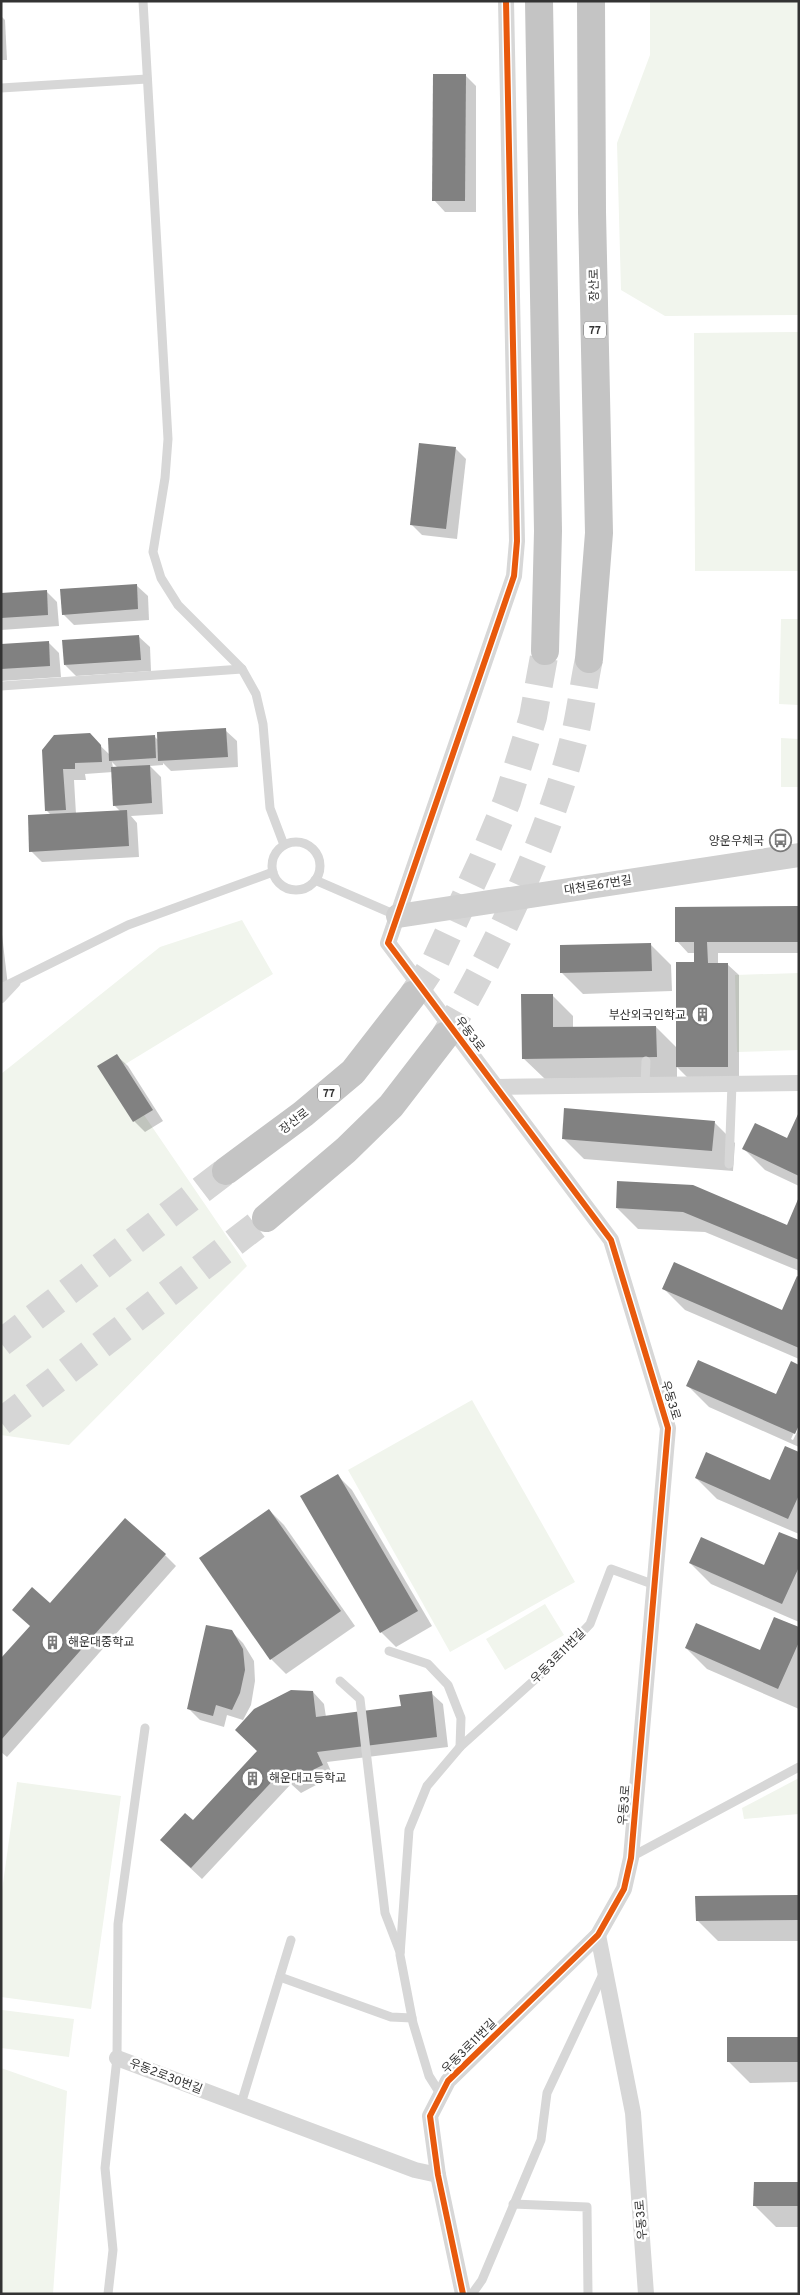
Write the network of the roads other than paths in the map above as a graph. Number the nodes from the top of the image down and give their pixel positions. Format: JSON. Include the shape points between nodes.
{"nodes":[{"id":1,"x":143,"y":1,"type":"edge"},
{"id":2,"x":506,"y":1,"type":"edge"},
{"id":3,"x":539,"y":1,"type":"edge"},
{"id":4,"x":591,"y":1,"type":"edge"},
{"id":5,"x":147,"y":79,"type":"junction"},
{"id":6,"x":1,"y":88,"type":"edge"},
{"id":7,"x":545,"y":651,"type":"tunnel mouth"},
{"id":8,"x":589,"y":659,"type":"tunnel mouth"},
{"id":9,"x":242,"y":669,"type":"junction"},
{"id":10,"x":1,"y":686,"type":"edge"},
{"id":11,"x":284,"y":846,"type":"junction"},
{"id":12,"x":799,"y":855,"type":"edge"},
{"id":13,"x":273,"y":872,"type":"junction"},
{"id":14,"x":316,"y":880,"type":"junction"},
{"id":15,"x":398,"y":916,"type":"junction"},
{"id":16,"x":18,"y":981,"type":"junction"},
{"id":17,"x":1,"y":988,"type":"edge"},
{"id":18,"x":413,"y":996,"type":"tunnel mouth"},
{"id":19,"x":1,"y":999,"type":"edge"},
{"id":20,"x":445,"y":1036,"type":"tunnel mouth"},
{"id":21,"x":646,"y":1061,"type":"dead end"},
{"id":22,"x":799,"y":1083,"type":"edge"},
{"id":23,"x":732,"y":1084,"type":"junction"},
{"id":24,"x":645,"y":1085,"type":"junction"},
{"id":25,"x":496,"y":1087,"type":"junction"},
{"id":26,"x":729,"y":1164,"type":"dead end"},
{"id":27,"x":226,"y":1171,"type":"tunnel mouth"},
{"id":28,"x":266,"y":1218,"type":"tunnel mouth"},
{"id":29,"x":655,"y":1585,"type":"junction"},
{"id":30,"x":389,"y":1651,"type":"dead end"},
{"id":31,"x":340,"y":1681,"type":"dead end"},
{"id":32,"x":145,"y":1728,"type":"dead end"},
{"id":33,"x":460,"y":1747,"type":"junction"},
{"id":34,"x":799,"y":1767,"type":"edge"},
{"id":35,"x":631,"y":1858,"type":"junction"},
{"id":36,"x":598,"y":1935,"type":"junction"},
{"id":37,"x":291,"y":1940,"type":"dead end"},
{"id":38,"x":400,"y":1954,"type":"junction"},
{"id":39,"x":605,"y":1969,"type":"junction"},
{"id":40,"x":280,"y":1977,"type":"junction"},
{"id":41,"x":412,"y":2018,"type":"junction"},
{"id":42,"x":118,"y":2058,"type":"junction"},
{"id":43,"x":441,"y":2096,"type":"junction"},
{"id":44,"x":241,"y":2104,"type":"junction"},
{"id":45,"x":438,"y":2175,"type":"junction"},
{"id":46,"x":513,"y":2204,"type":"junction"},
{"id":47,"x":108,"y":2294,"type":"edge"},
{"id":48,"x":463,"y":2294,"type":"edge"},
{"id":49,"x":472,"y":2294,"type":"edge"},
{"id":50,"x":588,"y":2294,"type":"edge"},
{"id":51,"x":646,"y":2294,"type":"edge"}],
"edges":[{"from":1,"to":5,"type":"lane"},
{"from":2,"to":15,"type":"street","via":[[517,541],[514,576]]},
{"from":3,"to":7,"type":"highway","via":[[548,531]]},
{"from":4,"to":8,"type":"highway","name":"장산로","number":"77","via":[[599,532]]},
{"from":5,"to":6,"type":"lane"},
{"from":5,"to":9,"type":"lane","via":[[168,439],[153,552],[161,578],[178,606]]},
{"from":9,"to":10,"type":"lane"},
{"from":9,"to":11,"type":"lane","via":[[256,694],[263,724],[270,808]]},
{"from":11,"to":13,"type":"lane","via":[[274,857]]},
{"from":11,"to":14,"type":"lane","via":[[300,843],[314,850],[320,865]]},
{"from":12,"to":15,"type":"street","name":"대천로67번길"},
{"from":13,"to":14,"type":"lane","via":[[276,879],[288,888],[302,889]]},
{"from":13,"to":16,"type":"lane","via":[[128,925]]},
{"from":14,"to":15,"type":"lane"},
{"from":15,"to":25,"type":"street","name":"우동3로","via":[[388,943]]},
{"from":16,"to":17,"type":"lane"},
{"from":16,"to":19,"type":"lane"},
{"from":18,"to":27,"type":"highway","name":"장산로","number":"77","via":[[353,1072]]},
{"from":20,"to":28,"type":"highway","via":[[391,1106],[346,1150]]},
{"from":21,"to":24,"type":"lane"},
{"from":22,"to":23,"type":"street"},
{"from":23,"to":24,"type":"street"},
{"from":23,"to":26,"type":"lane"},
{"from":24,"to":25,"type":"street"},
{"from":25,"to":29,"type":"street","name":"우동3로","via":[[611,1240],[668,1428]]},
{"from":29,"to":33,"type":"lane","name":"우동3로11번길","via":[[611,1569],[590,1624],[550,1666]]},
{"from":29,"to":35,"type":"street","name":"우동3로"},
{"from":30,"to":33,"type":"lane","via":[[428,1664],[448,1685],[460,1718]]},
{"from":31,"to":38,"type":"lane","via":[[360,1699],[385,1913]]},
{"from":32,"to":42,"type":"lane","via":[[118,1924]]},
{"from":33,"to":38,"type":"lane","name":"우동3로11번길","via":[[427,1786],[409,1830]]},
{"from":34,"to":35,"type":"lane"},
{"from":35,"to":36,"type":"street","name":"우동3로","via":[[624,1890]]},
{"from":36,"to":39,"type":"street","name":"우동3로"},
{"from":36,"to":43,"type":"street","name":"우동3로11번길","via":[[448,2081]]},
{"from":37,"to":40,"type":"lane"},
{"from":38,"to":41,"type":"lane","name":"우동3로11번길"},
{"from":39,"to":46,"type":"lane","via":[[547,2093],[541,2140]]},
{"from":39,"to":51,"type":"street","name":"우동3로","via":[[633,2113]]},
{"from":40,"to":41,"type":"lane","via":[[391,2017]]},
{"from":40,"to":44,"type":"lane"},
{"from":41,"to":43,"type":"lane","name":"우동3로11번길","via":[[429,2076]]},
{"from":42,"to":44,"type":"street","name":"우동2로30번길"},
{"from":42,"to":47,"type":"lane","name":"우동2로30번길","via":[[105,2168],[113,2250]]},
{"from":43,"to":45,"type":"street","name":"우동3로11번길","via":[[430,2116]]},
{"from":44,"to":45,"type":"street","name":"우동2로30번길","via":[[415,2170]]},
{"from":45,"to":48,"type":"street","name":"우동3로11번길"},
{"from":46,"to":49,"type":"lane","via":[[482,2280]]},
{"from":46,"to":50,"type":"lane","via":[[587,2207]]}]}
